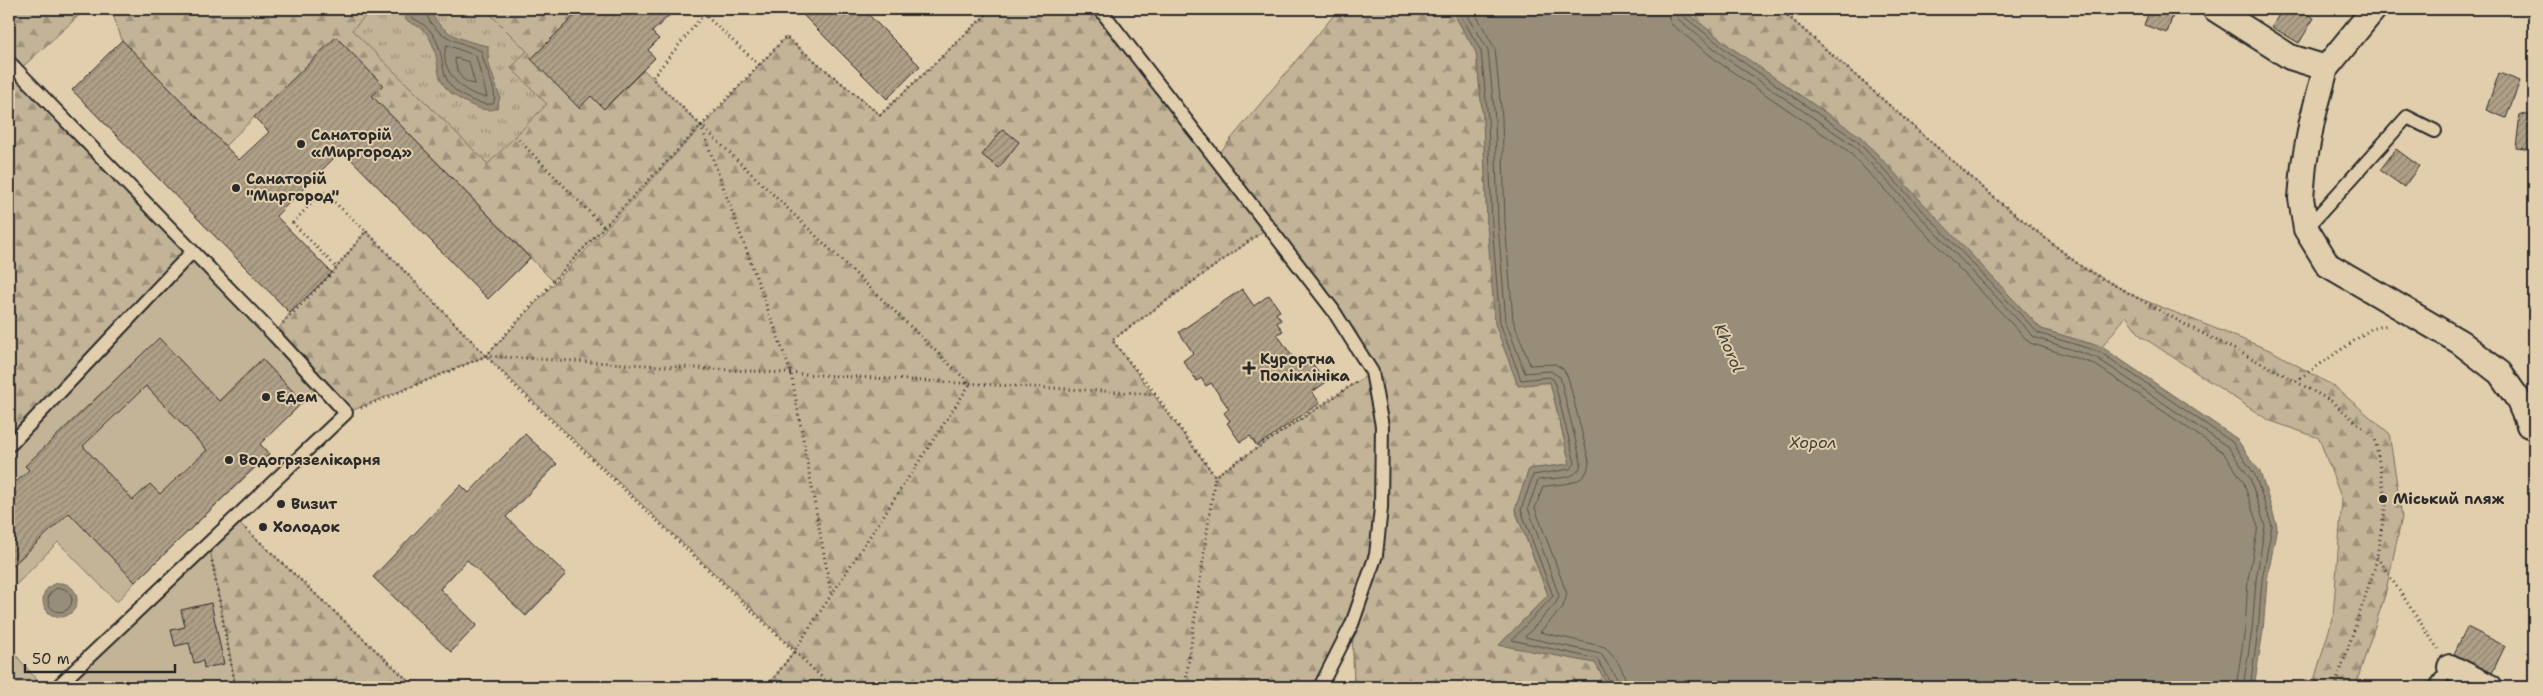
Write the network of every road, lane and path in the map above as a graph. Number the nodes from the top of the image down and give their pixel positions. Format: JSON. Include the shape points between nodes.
{"nodes":[{"id":1,"x":992,"y":9,"type":"edge"},
{"id":2,"x":1100,"y":9,"type":"edge"},
{"id":3,"x":1780,"y":9,"type":"edge"},
{"id":4,"x":2215,"y":9,"type":"edge"},
{"id":5,"x":2374,"y":9,"type":"edge"},
{"id":6,"x":9,"y":62,"type":"edge"},
{"id":7,"x":759,"y":65,"type":"junction"},
{"id":8,"x":2326,"y":68,"type":"junction"},
{"id":9,"x":701,"y":126,"type":"junction"},
{"id":10,"x":2435,"y":131,"type":"dead end"},
{"id":11,"x":516,"y":136,"type":"dead end"},
{"id":12,"x":604,"y":227,"type":"junction"},
{"id":13,"x":1269,"y":227,"type":"junction"},
{"id":14,"x":2306,"y":229,"type":"junction"},
{"id":15,"x":366,"y":231,"type":"junction"},
{"id":16,"x":192,"y":252,"type":"junction"},
{"id":17,"x":335,"y":266,"type":"junction"},
{"id":18,"x":2420,"y":319,"type":"junction"},
{"id":19,"x":274,"y":335,"type":"junction"},
{"id":20,"x":486,"y":356,"type":"junction"},
{"id":21,"x":1372,"y":372,"type":"junction"},
{"id":22,"x":791,"y":373,"type":"junction"},
{"id":23,"x":2296,"y":382,"type":"junction"},
{"id":24,"x":970,"y":384,"type":"junction"},
{"id":25,"x":1155,"y":394,"type":"junction"},
{"id":26,"x":346,"y":414,"type":"junction"},
{"id":27,"x":2529,"y":425,"type":"dead end"},
{"id":28,"x":11,"y":444,"type":"dead end"},
{"id":29,"x":1215,"y":476,"type":"junction"},
{"id":30,"x":235,"y":519,"type":"junction"},
{"id":31,"x":209,"y":544,"type":"junction"},
{"id":32,"x":2376,"y":557,"type":"junction"},
{"id":33,"x":832,"y":594,"type":"junction"},
{"id":34,"x":795,"y":650,"type":"junction"},
{"id":35,"x":2450,"y":666,"type":"junction"},
{"id":36,"x":57,"y":687,"type":"edge"},
{"id":37,"x":236,"y":687,"type":"edge"},
{"id":38,"x":415,"y":687,"type":"edge"},
{"id":39,"x":767,"y":687,"type":"edge"},
{"id":40,"x":832,"y":687,"type":"edge"},
{"id":41,"x":1185,"y":687,"type":"edge"},
{"id":42,"x":1320,"y":687,"type":"edge"},
{"id":43,"x":2335,"y":687,"type":"edge"},
{"id":44,"x":2435,"y":687,"type":"edge"},
{"id":45,"x":2490,"y":687,"type":"edge"}],
"edges":[{"from":1,"to":7,"type":"path","via":[[880,115],[786,37]]},
{"from":2,"to":13,"type":"lane"},
{"from":3,"to":23,"type":"path","via":[[1997,200],[2082,267]]},
{"from":4,"to":8,"type":"street","via":[[2290,57]]},
{"from":5,"to":8,"type":"street"},
{"from":6,"to":16,"type":"lane"},
{"from":7,"to":9,"type":"path"},
{"from":7,"to":9,"type":"path","via":[[704,14],[652,78]]},
{"from":8,"to":14,"type":"street","via":[[2304,164],[2301,198]]},
{"from":9,"to":12,"type":"path"},
{"from":9,"to":22,"type":"path"},
{"from":9,"to":24,"type":"path"},
{"from":10,"to":14,"type":"lane","via":[[2406,117]]},
{"from":11,"to":12,"type":"path"},
{"from":12,"to":20,"type":"path"},
{"from":13,"to":21,"type":"lane","via":[[1333,310]]},
{"from":13,"to":25,"type":"path","via":[[1112,340]]},
{"from":14,"to":18,"type":"street","via":[[2328,265]]},
{"from":15,"to":17,"type":"path"},
{"from":15,"to":17,"type":"path","via":[[322,191],[293,223]]},
{"from":15,"to":20,"type":"path"},
{"from":16,"to":19,"type":"lane"},
{"from":16,"to":28,"type":"lane"},
{"from":17,"to":19,"type":"path","via":[[332,273],[290,313]]},
{"from":18,"to":23,"type":"path","via":[[2371,329]]},
{"from":18,"to":27,"type":"street","via":[[2460,342],[2500,373],[2518,399]]},
{"from":19,"to":26,"type":"lane"},
{"from":20,"to":22,"type":"path"},
{"from":20,"to":26,"type":"path"},
{"from":20,"to":34,"type":"path"},
{"from":21,"to":29,"type":"path"},
{"from":21,"to":42,"type":"lane","via":[[1382,426],[1381,508],[1376,555],[1352,624]]},
{"from":22,"to":24,"type":"path"},
{"from":22,"to":33,"type":"path"},
{"from":23,"to":32,"type":"path","via":[[2331,401],[2375,438],[2386,504]]},
{"from":24,"to":25,"type":"path"},
{"from":24,"to":33,"type":"path"},
{"from":25,"to":29,"type":"path"},
{"from":26,"to":30,"type":"lane"},
{"from":29,"to":41,"type":"path"},
{"from":30,"to":31,"type":"lane"},
{"from":30,"to":38,"type":"path"},
{"from":31,"to":36,"type":"lane"},
{"from":31,"to":37,"type":"path"},
{"from":32,"to":35,"type":"path"},
{"from":32,"to":43,"type":"path"},
{"from":33,"to":34,"type":"path"},
{"from":34,"to":39,"type":"path"},
{"from":34,"to":40,"type":"path"},
{"from":35,"to":44,"type":"lane"},
{"from":35,"to":45,"type":"street"}]}
